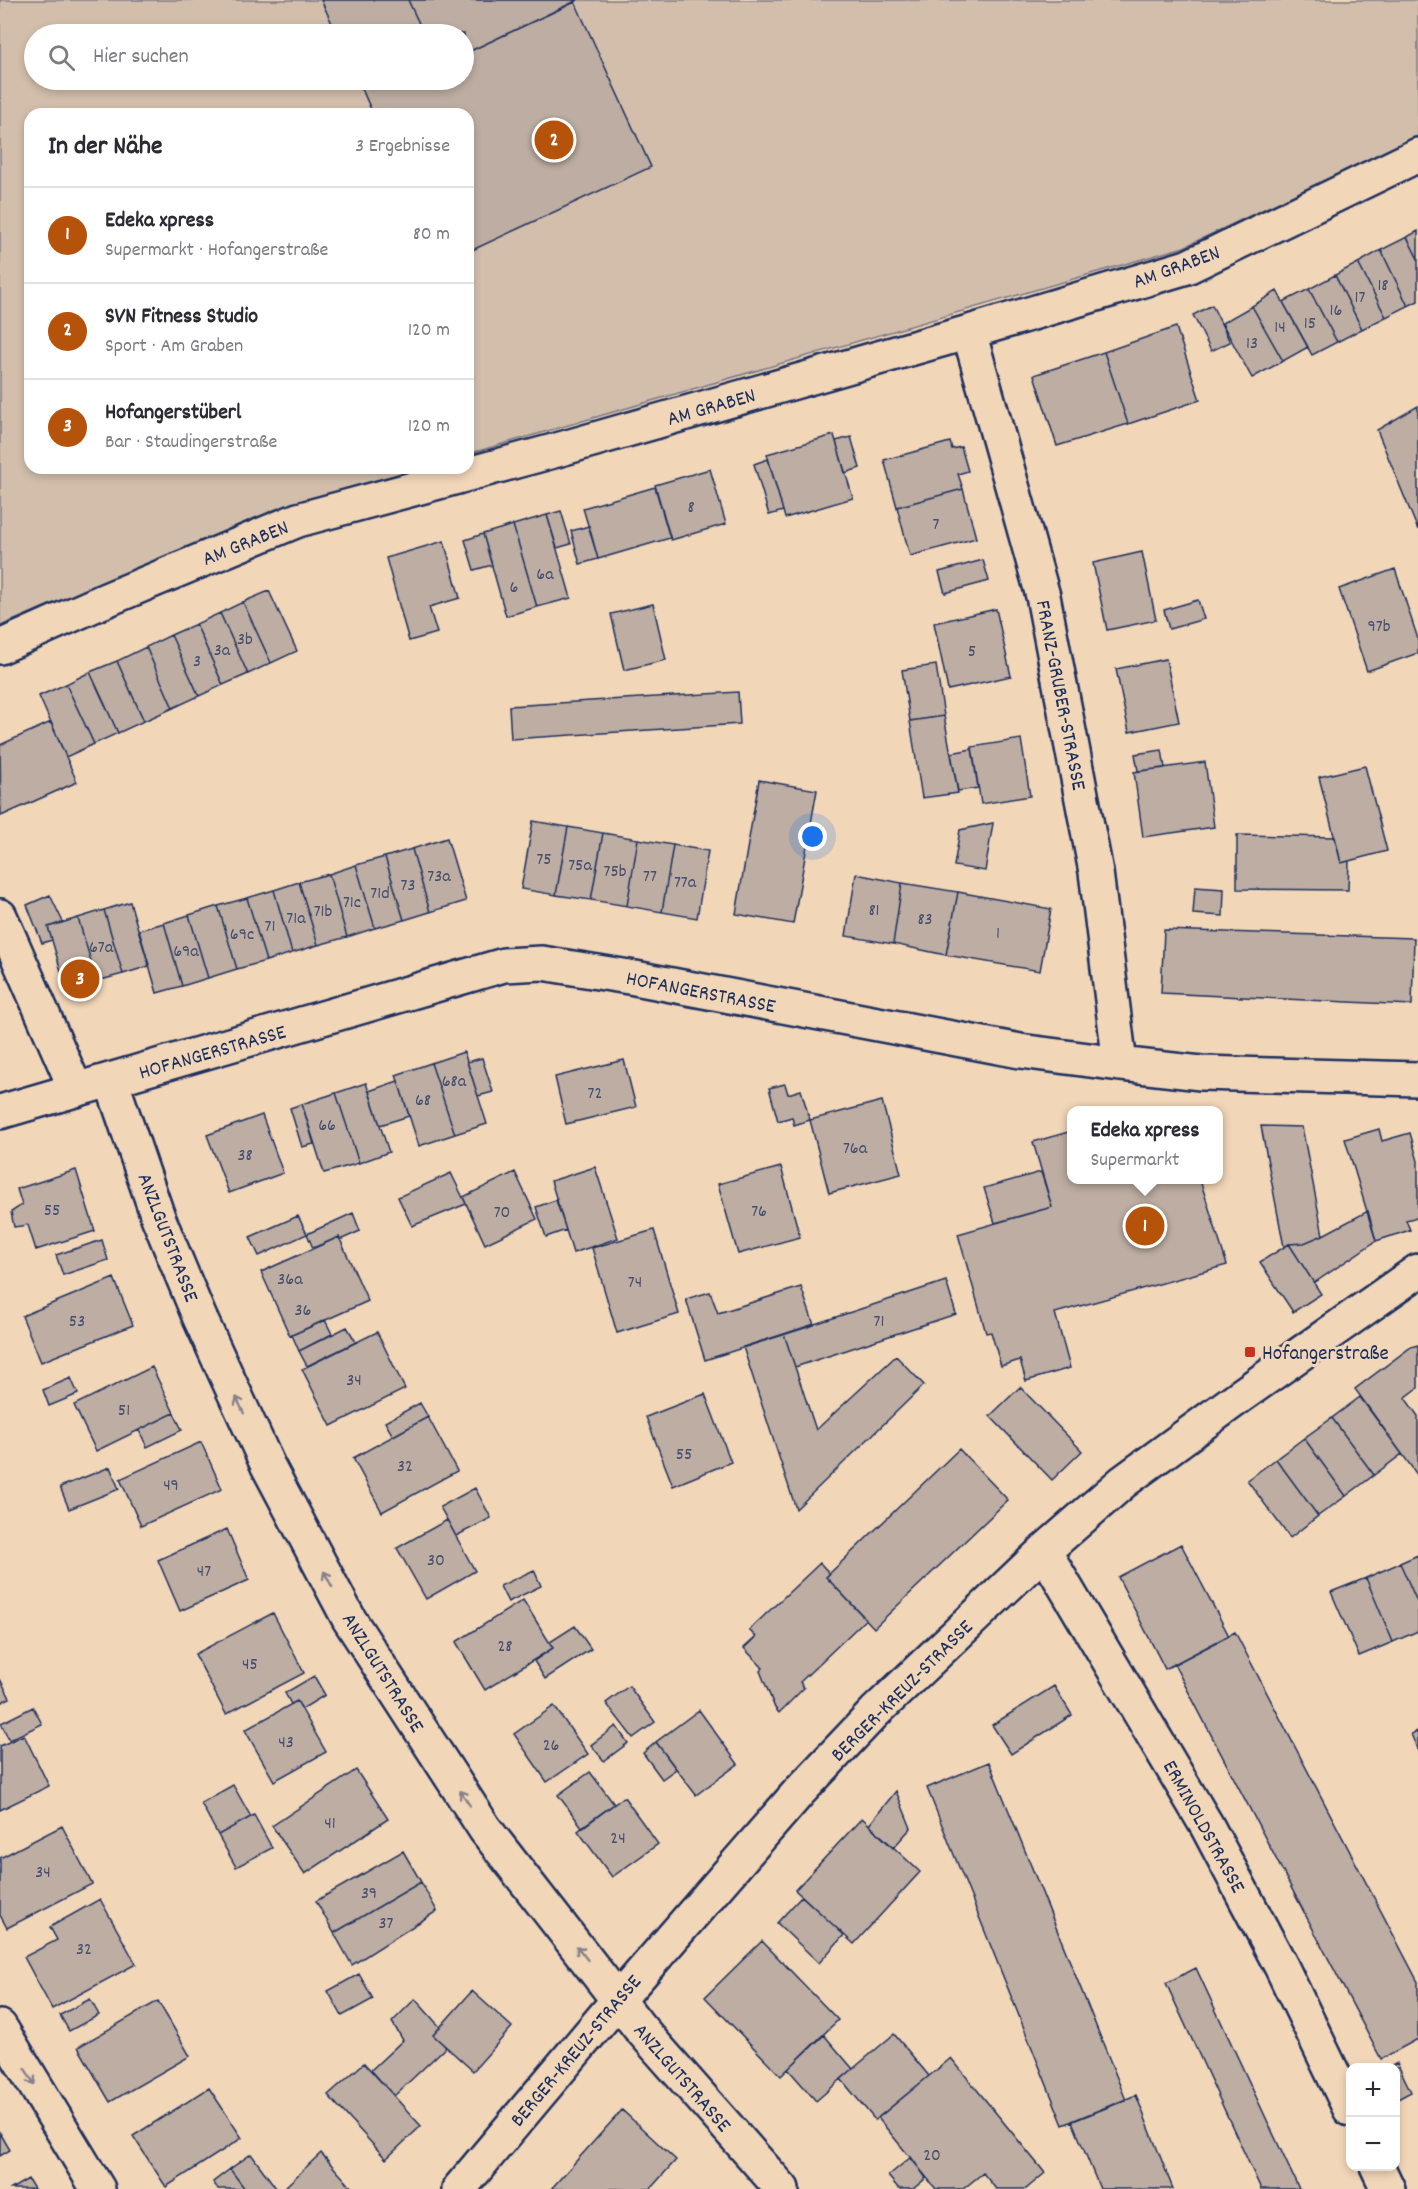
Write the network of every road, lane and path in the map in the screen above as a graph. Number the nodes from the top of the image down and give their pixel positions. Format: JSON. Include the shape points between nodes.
{"nodes":[{"id":1,"x":1418,"y":155,"type":"edge"},
{"id":2,"x":969,"y":332,"type":"junction"},
{"id":3,"x":474,"y":472,"type":"edge"},
{"id":4,"x":468,"y":474,"type":"edge"},
{"id":5,"x":0,"y":646,"type":"edge"},
{"id":6,"x":0,"y":916,"type":"edge"},
{"id":7,"x":1120,"y":1064,"type":"junction"},
{"id":8,"x":1418,"y":1079,"type":"edge"},
{"id":9,"x":111,"y":1080,"type":"junction"},
{"id":10,"x":76,"y":1090,"type":"junction"},
{"id":11,"x":0,"y":1112,"type":"edge"},
{"id":12,"x":1418,"y":1271,"type":"edge"},
{"id":13,"x":1044,"y":1551,"type":"junction"},
{"id":14,"x":618,"y":2000,"type":"junction"},
{"id":15,"x":1,"y":2031,"type":"edge"},
{"id":16,"x":1346,"y":2101,"type":"edge"},
{"id":17,"x":1379,"y":2171,"type":"edge"},
{"id":18,"x":98,"y":2189,"type":"edge"},
{"id":19,"x":459,"y":2189,"type":"edge"},
{"id":20,"x":782,"y":2189,"type":"edge"},
{"id":21,"x":1388,"y":2189,"type":"edge"}],
"edges":[{"from":1,"to":2,"type":"street","name":"AM GRABEN","via":[[1187,267]]},
{"from":2,"to":3,"type":"street","name":"AM GRABEN"},
{"from":2,"to":7,"type":"street","name":"FRANZ-GRUBER-STRASSE","via":[[1043,596],[1096,872]]},
{"from":4,"to":5,"type":"street","name":"AM GRABEN","via":[[298,520]]},
{"from":6,"to":10,"type":"street"},
{"from":7,"to":8,"type":"street","name":"HOFANGERSTRASSE","via":[[1201,1073]]},
{"from":7,"to":9,"type":"street","name":"HOFANGERSTRASSE","via":[[1020,1050],[542,963],[504,965]]},
{"from":9,"to":10,"type":"street","name":"HOFANGERSTRASSE"},
{"from":14,"to":9,"type":"street","name":"ANZLGUTSTRASSE","one_way":true,"via":[[485,1829],[349,1619],[268,1466],[199,1316],[158,1217]]},
{"from":10,"to":11,"type":"street","name":"HOFANGERSTRASSE"},
{"from":12,"to":13,"type":"street","name":"BERGER-KREUZ-STRASSE","via":[[1122,1482]]},
{"from":13,"to":14,"type":"street","name":"BERGER-KREUZ-STRASSE","via":[[799,1792]]},
{"from":13,"to":16,"type":"street","name":"ERMINOLDSTRASSE","via":[[1207,1826]]},
{"from":14,"to":19,"type":"street","name":"BERGER-KREUZ-STRASSE"},
{"from":14,"to":20,"type":"street","name":"ANZLGUTSTRASSE"},
{"from":15,"to":18,"type":"street","one_way":true},
{"from":17,"to":21,"type":"street"}]}
